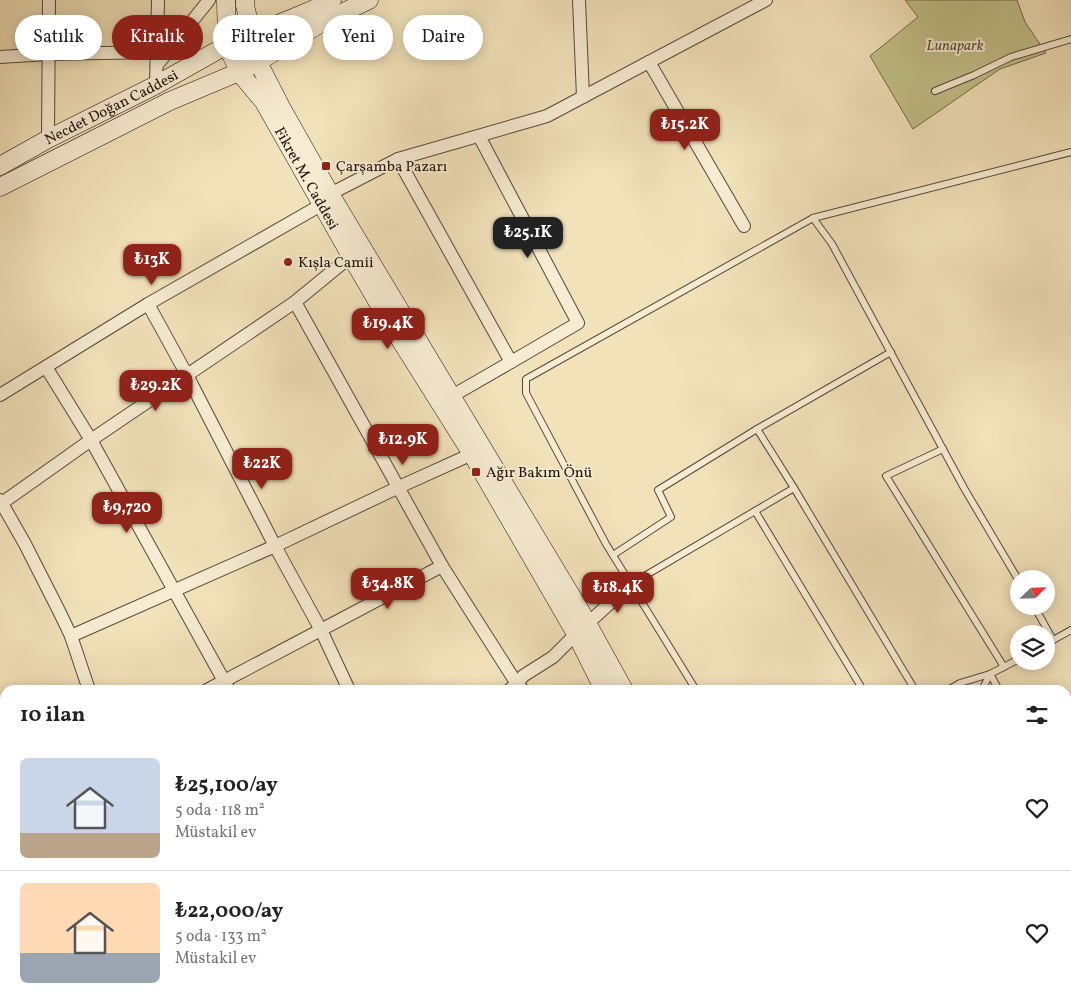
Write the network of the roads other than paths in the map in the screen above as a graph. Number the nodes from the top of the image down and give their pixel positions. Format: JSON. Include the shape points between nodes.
{"nodes":[{"id":1,"x":49,"y":0,"type":"edge"},
{"id":2,"x":158,"y":0,"type":"edge"},
{"id":3,"x":208,"y":0,"type":"edge"},
{"id":4,"x":226,"y":0,"type":"edge"},
{"id":5,"x":245,"y":0,"type":"edge"},
{"id":6,"x":332,"y":0,"type":"edge"},
{"id":7,"x":368,"y":0,"type":"edge"},
{"id":8,"x":580,"y":0,"type":"edge"},
{"id":9,"x":766,"y":0,"type":"edge"},
{"id":10,"x":49,"y":15,"type":"edge"},
{"id":11,"x":158,"y":15,"type":"edge"},
{"id":12,"x":226,"y":15,"type":"edge"},
{"id":13,"x":247,"y":15,"type":"edge"},
{"id":14,"x":299,"y":15,"type":"edge"},
{"id":15,"x":1071,"y":39,"type":"edge"},
{"id":16,"x":213,"y":52,"type":"edge"},
{"id":17,"x":15,"y":56,"type":"edge"},
{"id":18,"x":0,"y":57,"type":"edge"},
{"id":19,"x":48,"y":60,"type":"edge"},
{"id":20,"x":157,"y":60,"type":"edge"},
{"id":21,"x":234,"y":60,"type":"edge"},
{"id":22,"x":258,"y":62,"type":"junction"},
{"id":23,"x":649,"y":62,"type":"junction"},
{"id":24,"x":157,"y":65,"type":"junction"},
{"id":25,"x":239,"y":72,"type":"junction"},
{"id":26,"x":156,"y":85,"type":"junction"},
{"id":27,"x":936,"y":91,"type":"dead end"},
{"id":28,"x":583,"y":97,"type":"junction"},
{"id":29,"x":479,"y":136,"type":"junction"},
{"id":30,"x":48,"y":139,"type":"junction"},
{"id":31,"x":1071,"y":152,"type":"edge"},
{"id":32,"x":398,"y":159,"type":"junction"},
{"id":33,"x":0,"y":166,"type":"edge"},
{"id":34,"x":0,"y":187,"type":"edge"},
{"id":35,"x":326,"y":199,"type":"junction"},
{"id":36,"x":813,"y":218,"type":"junction"},
{"id":37,"x":744,"y":226,"type":"dead end"},
{"id":38,"x":351,"y":256,"type":"junction"},
{"id":39,"x":295,"y":302,"type":"junction"},
{"id":40,"x":148,"y":304,"type":"junction"},
{"id":41,"x":891,"y":352,"type":"junction"},
{"id":42,"x":511,"y":362,"type":"junction"},
{"id":43,"x":46,"y":367,"type":"junction"},
{"id":44,"x":187,"y":375,"type":"junction"},
{"id":45,"x":0,"y":395,"type":"edge"},
{"id":46,"x":452,"y":396,"type":"junction"},
{"id":47,"x":757,"y":429,"type":"junction"},
{"id":48,"x":91,"y":440,"type":"junction"},
{"id":49,"x":943,"y":449,"type":"junction"},
{"id":50,"x":472,"y":454,"type":"junction"},
{"id":51,"x":399,"y":487,"type":"junction"},
{"id":52,"x":794,"y":488,"type":"junction"},
{"id":53,"x":1,"y":501,"type":"edge"},
{"id":54,"x":755,"y":511,"type":"junction"},
{"id":55,"x":275,"y":546,"type":"junction"},
{"id":56,"x":613,"y":555,"type":"junction"},
{"id":57,"x":442,"y":566,"type":"junction"},
{"id":58,"x":1012,"y":570,"type":"edge"},
{"id":59,"x":631,"y":584,"type":"junction"},
{"id":60,"x":174,"y":590,"type":"junction"},
{"id":61,"x":582,"y":629,"type":"junction"},
{"id":62,"x":320,"y":630,"type":"junction"},
{"id":63,"x":1071,"y":630,"type":"edge"},
{"id":64,"x":71,"y":636,"type":"junction"},
{"id":65,"x":1055,"y":639,"type":"edge"},
{"id":66,"x":1010,"y":664,"type":"edge"},
{"id":67,"x":1004,"y":667,"type":"junction"},
{"id":68,"x":990,"y":674,"type":"junction"},
{"id":69,"x":87,"y":685,"type":"edge"},
{"id":70,"x":227,"y":685,"type":"edge"},
{"id":71,"x":347,"y":685,"type":"edge"},
{"id":72,"x":514,"y":685,"type":"edge"},
{"id":73,"x":518,"y":685,"type":"edge"},
{"id":74,"x":602,"y":685,"type":"edge"},
{"id":75,"x":621,"y":685,"type":"edge"},
{"id":76,"x":693,"y":685,"type":"edge"},
{"id":77,"x":860,"y":685,"type":"edge"},
{"id":78,"x":912,"y":685,"type":"edge"},
{"id":79,"x":957,"y":685,"type":"edge"},
{"id":80,"x":984,"y":685,"type":"edge"},
{"id":81,"x":996,"y":685,"type":"edge"}],
"edges":[{"from":1,"to":10,"type":"street"},
{"from":2,"to":11,"type":"street"},
{"from":3,"to":24,"type":"street"},
{"from":4,"to":12,"type":"main road","name":"Fikret M. Caddesi"},
{"from":5,"to":13,"type":"main road"},
{"from":6,"to":14,"type":"main road","name":"Necdet Doğan Caddesi"},
{"from":7,"to":22,"type":"main road","via":[[321,23]]},
{"from":8,"to":28,"type":"street"},
{"from":9,"to":23,"type":"street"},
{"from":15,"to":27,"type":"lane","via":[[1011,57]]},
{"from":16,"to":26,"type":"main road","name":"Necdet Doğan Caddesi"},
{"from":17,"to":18,"type":"street"},
{"from":19,"to":30,"type":"street"},
{"from":20,"to":24,"type":"street"},
{"from":21,"to":25,"type":"main road","name":"Fikret M. Caddesi"},
{"from":22,"to":25,"type":"main road"},
{"from":22,"to":35,"type":"main road"},
{"from":23,"to":28,"type":"street"},
{"from":23,"to":37,"type":"street"},
{"from":24,"to":26,"type":"street"},
{"from":25,"to":34,"type":"main road","via":[[170,101]]},
{"from":25,"to":35,"type":"main road","name":"Fikret M. Caddesi","via":[[264,102]]},
{"from":26,"to":30,"type":"main road","name":"Necdet Doğan Caddesi"},
{"from":28,"to":29,"type":"street","via":[[547,116]]},
{"from":29,"to":32,"type":"street"},
{"from":29,"to":42,"type":"street","via":[[578,323]]},
{"from":30,"to":33,"type":"main road","name":"Necdet Doğan Caddesi"},
{"from":31,"to":36,"type":"lane"},
{"from":32,"to":35,"type":"street"},
{"from":32,"to":42,"type":"street"},
{"from":35,"to":38,"type":"main road","name":"Fikret M. Caddesi"},
{"from":35,"to":40,"type":"street"},
{"from":35,"to":46,"type":"main road"},
{"from":36,"to":41,"type":"lane","via":[[832,244]]},
{"from":36,"to":56,"type":"lane","via":[[526,379],[526,394]]},
{"from":38,"to":39,"type":"street"},
{"from":38,"to":50,"type":"main road","name":"Fikret M. Caddesi"},
{"from":39,"to":44,"type":"street"},
{"from":39,"to":51,"type":"street"},
{"from":40,"to":43,"type":"street"},
{"from":40,"to":44,"type":"street"},
{"from":41,"to":47,"type":"lane"},
{"from":41,"to":49,"type":"lane"},
{"from":42,"to":46,"type":"street"},
{"from":43,"to":45,"type":"street"},
{"from":43,"to":48,"type":"street"},
{"from":44,"to":48,"type":"street"},
{"from":44,"to":55,"type":"street"},
{"from":46,"to":61,"type":"main road"},
{"from":47,"to":52,"type":"lane"},
{"from":47,"to":56,"type":"lane","via":[[658,490],[671,517]]},
{"from":48,"to":53,"type":"street"},
{"from":48,"to":60,"type":"street"},
{"from":49,"to":58,"type":"lane"},
{"from":49,"to":67,"type":"lane","via":[[886,476]]},
{"from":50,"to":51,"type":"street"},
{"from":50,"to":61,"type":"main road","name":"Fikret M. Caddesi"},
{"from":51,"to":55,"type":"street"},
{"from":51,"to":57,"type":"street"},
{"from":52,"to":54,"type":"lane"},
{"from":52,"to":78,"type":"lane"},
{"from":53,"to":64,"type":"street"},
{"from":54,"to":59,"type":"lane"},
{"from":54,"to":77,"type":"lane"},
{"from":55,"to":60,"type":"street"},
{"from":55,"to":62,"type":"street"},
{"from":56,"to":59,"type":"lane"},
{"from":57,"to":62,"type":"street"},
{"from":57,"to":72,"type":"street"},
{"from":59,"to":61,"type":"street"},
{"from":59,"to":76,"type":"lane"},
{"from":60,"to":64,"type":"street"},
{"from":60,"to":70,"type":"street"},
{"from":61,"to":73,"type":"street","via":[[553,657],[523,676]]},
{"from":61,"to":74,"type":"main road","name":"Fikret M. Caddesi"},
{"from":61,"to":75,"type":"main road"},
{"from":62,"to":70,"type":"street"},
{"from":62,"to":71,"type":"street"},
{"from":63,"to":65,"type":"lane"},
{"from":64,"to":69,"type":"street"},
{"from":66,"to":67,"type":"lane"},
{"from":67,"to":68,"type":"lane"},
{"from":68,"to":79,"type":"lane"},
{"from":68,"to":80,"type":"lane"},
{"from":68,"to":81,"type":"lane"}]}
